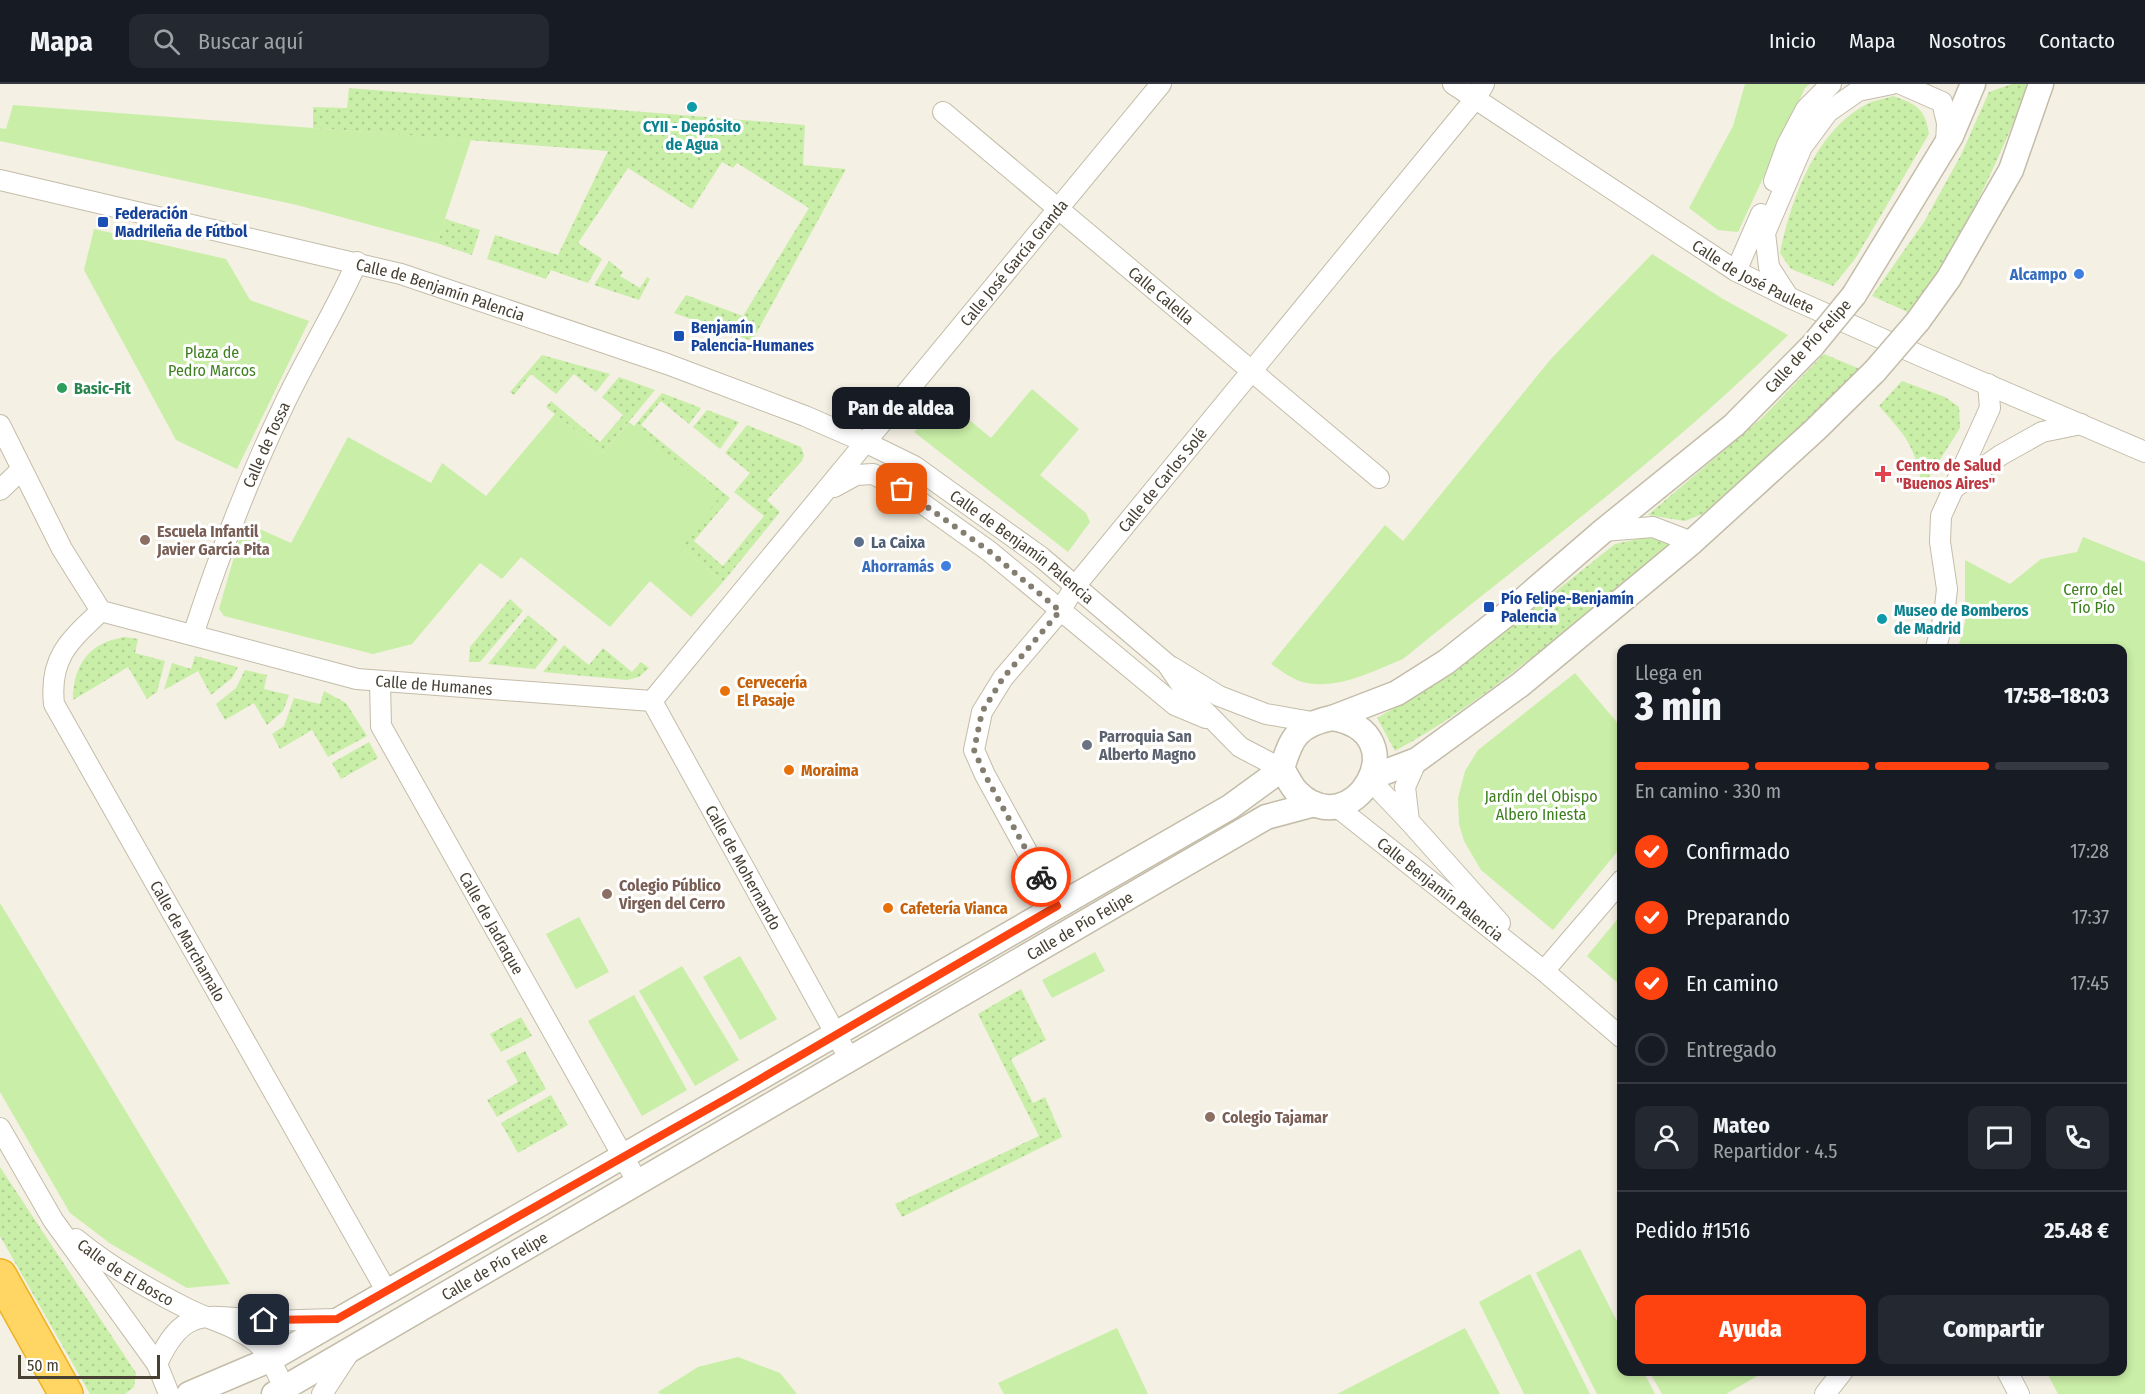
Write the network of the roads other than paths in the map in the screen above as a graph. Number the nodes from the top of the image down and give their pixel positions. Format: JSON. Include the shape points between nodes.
{"nodes":[{"id":1,"x":1161,"y":84,"type":"edge"},
{"id":2,"x":1453,"y":84,"type":"edge"},
{"id":3,"x":1832,"y":84,"type":"edge"},
{"id":4,"x":1892,"y":84,"type":"edge"},
{"id":5,"x":1901,"y":84,"type":"edge"},
{"id":6,"x":1973,"y":84,"type":"edge"},
{"id":7,"x":2041,"y":84,"type":"edge"},
{"id":8,"x":1480,"y":92,"type":"edge"},
{"id":9,"x":943,"y":112,"type":"dead end"},
{"id":10,"x":1946,"y":145,"type":"junction"},
{"id":11,"x":5,"y":185,"type":"edge"},
{"id":12,"x":1056,"y":209,"type":"junction"},
{"id":13,"x":357,"y":262,"type":"junction"},
{"id":14,"x":1736,"y":271,"type":"junction"},
{"id":15,"x":1788,"y":297,"type":"junction"},
{"id":16,"x":1251,"y":371,"type":"junction"},
{"id":17,"x":1988,"y":384,"type":"junction"},
{"id":18,"x":2081,"y":424,"type":"junction"},
{"id":19,"x":0,"y":425,"type":"edge"},
{"id":20,"x":867,"y":443,"type":"junction"},
{"id":21,"x":2145,"y":452,"type":"edge"},
{"id":22,"x":21,"y":470,"type":"junction"},
{"id":23,"x":873,"y":474,"type":"junction"},
{"id":24,"x":1379,"y":478,"type":"dead end"},
{"id":25,"x":0,"y":490,"type":"edge"},
{"id":26,"x":828,"y":490,"type":"junction"},
{"id":27,"x":1952,"y":490,"type":"junction"},
{"id":28,"x":1603,"y":531,"type":"junction"},
{"id":29,"x":1692,"y":542,"type":"junction"},
{"id":30,"x":1076,"y":585,"type":"junction"},
{"id":31,"x":101,"y":611,"type":"junction"},
{"id":32,"x":1060,"y":611,"type":"junction"},
{"id":33,"x":193,"y":635,"type":"junction"},
{"id":34,"x":1937,"y":644,"type":"edge"},
{"id":35,"x":1167,"y":664,"type":"junction"},
{"id":36,"x":380,"y":682,"type":"junction"},
{"id":37,"x":652,"y":701,"type":"junction"},
{"id":38,"x":1322,"y":720,"type":"junction"},
{"id":39,"x":1214,"y":721,"type":"junction"},
{"id":40,"x":1417,"y":760,"type":"junction"},
{"id":41,"x":1282,"y":769,"type":"junction"},
{"id":42,"x":1372,"y":779,"type":"junction"},
{"id":43,"x":1326,"y":806,"type":"junction"},
{"id":44,"x":1409,"y":821,"type":"junction"},
{"id":45,"x":1617,"y":886,"type":"edge"},
{"id":46,"x":1057,"y":906,"type":"junction"},
{"id":47,"x":1544,"y":971,"type":"junction"},
{"id":48,"x":1617,"y":1034,"type":"edge"},
{"id":49,"x":837,"y":1035,"type":"junction"},
{"id":50,"x":850,"y":1060,"type":"junction"},
{"id":51,"x":0,"y":1128,"type":"edge"},
{"id":52,"x":624,"y":1157,"type":"junction"},
{"id":53,"x":638,"y":1183,"type":"junction"},
{"id":54,"x":53,"y":1220,"type":"junction"},
{"id":55,"x":0,"y":1275,"type":"edge"},
{"id":56,"x":382,"y":1284,"type":"junction"},
{"id":57,"x":202,"y":1316,"type":"junction"},
{"id":58,"x":337,"y":1319,"type":"junction"},
{"id":59,"x":351,"y":1349,"type":"junction"},
{"id":60,"x":269,"y":1360,"type":"junction"},
{"id":61,"x":157,"y":1364,"type":"junction"},
{"id":62,"x":1839,"y":1376,"type":"edge"},
{"id":63,"x":2010,"y":1376,"type":"edge"},
{"id":64,"x":282,"y":1392,"type":"edge"},
{"id":65,"x":66,"y":1394,"type":"edge"},
{"id":66,"x":170,"y":1394,"type":"edge"},
{"id":67,"x":189,"y":1394,"type":"edge"},
{"id":68,"x":322,"y":1394,"type":"edge"},
{"id":69,"x":1825,"y":1394,"type":"edge"},
{"id":70,"x":2019,"y":1394,"type":"edge"}],
"edges":[{"from":1,"to":12,"type":"street","name":"Calle José García Granda"},
{"from":2,"to":8,"type":"street","name":"Calle de José Paulete"},
{"from":3,"to":14,"type":"street","via":[[1806,109],[1792,136]]},
{"from":4,"to":15,"type":"street","via":[[1858,92],[1828,112],[1802,147],[1765,233],[1769,267]]},
{"from":5,"to":10,"type":"street","via":[[1942,102],[1947,123]]},
{"from":6,"to":10,"type":"street","name":"Calle de Pío Felipe"},
{"from":7,"to":29,"type":"street","bridge":true,"via":[[2011,170],[1949,278],[1918,321],[1875,371],[1815,430]]},
{"from":8,"to":14,"type":"street","name":"Calle de José Paulete"},
{"from":8,"to":16,"type":"street","name":"Calle de Carlos Solé"},
{"from":9,"to":12,"type":"street","name":"Calle Calella"},
{"from":10,"to":28,"type":"street","name":"Calle de Pío Felipe","bridge":true,"via":[[1854,295],[1813,345],[1734,425]]},
{"from":11,"to":13,"type":"street","name":"Calle de Benjamín Palencia"},
{"from":12,"to":16,"type":"street","name":"Calle Calella"},
{"from":12,"to":20,"type":"street","name":"Calle José García Granda"},
{"from":13,"to":20,"type":"street","name":"Calle de Benjamín Palencia","via":[[668,364]]},
{"from":13,"to":33,"type":"street","name":"Calle de Tossa","via":[[293,386],[239,505]]},
{"from":14,"to":15,"type":"street","name":"Calle de José Paulete"},
{"from":15,"to":17,"type":"street","name":"Calle de José Paulete"},
{"from":16,"to":24,"type":"street","name":"Calle Calella"},
{"from":16,"to":30,"type":"street","name":"Calle de Carlos Solé"},
{"from":17,"to":18,"type":"street","name":"Calle de José Paulete"},
{"from":17,"to":27,"type":"street","via":[[1990,408]]},
{"from":18,"to":21,"type":"street","name":"Calle de José Paulete"},
{"from":18,"to":27,"type":"street","via":[[2042,432]]},
{"from":19,"to":22,"type":"street"},
{"from":20,"to":23,"type":"street","via":[[866,461]]},
{"from":20,"to":26,"type":"street"},
{"from":20,"to":30,"type":"street","name":"Calle de Benjamín Palencia","via":[[914,466],[965,500]]},
{"from":22,"to":25,"type":"street"},
{"from":22,"to":31,"type":"street","via":[[62,549]]},
{"from":23,"to":26,"type":"street","via":[[856,475]]},
{"from":23,"to":32,"type":"street","name":"Calle de Benjamín Palencia","via":[[953,524]]},
{"from":26,"to":37,"type":"street"},
{"from":27,"to":34,"type":"street","via":[[1941,516],[1940,542],[1947,589]]},
{"from":28,"to":29,"type":"street","via":[[1653,526]]},
{"from":28,"to":38,"type":"street","name":"Calle de Pío Felipe","via":[[1446,662],[1397,693]]},
{"from":29,"to":40,"type":"street","via":[[1520,685]]},
{"from":30,"to":32,"type":"street","name":"Calle de Carlos Solé"},
{"from":30,"to":35,"type":"street","name":"Calle de Benjamín Palencia"},
{"from":31,"to":33,"type":"street","name":"Calle de Humanes"},
{"from":31,"to":56,"type":"street","name":"Calle de Marchamalo","via":[[55,664],[54,704]]},
{"from":32,"to":39,"type":"street","name":"Calle de Benjamín Palencia","via":[[1175,705]]},
{"from":32,"to":46,"type":"street","name":"Calle de Carlos Solé","via":[[1003,678],[982,712],[974,750]]},
{"from":33,"to":36,"type":"street","name":"Calle de Humanes"},
{"from":35,"to":38,"type":"street","name":"Calle de Benjamín Palencia","via":[[1219,696],[1266,714]]},
{"from":35,"to":39,"type":"street","name":"Calle de Benjamín Palencia","via":[[1186,692]]},
{"from":36,"to":37,"type":"street","name":"Calle de Humanes"},
{"from":36,"to":52,"type":"street","name":"Calle de Jadraque","via":[[381,726]]},
{"from":37,"to":49,"type":"street","name":"Calle de Mohernando"},
{"from":38,"to":41,"type":"street","via":[[1292,739]]},
{"from":38,"to":42,"type":"street","via":[[1354,725],[1370,742],[1375,766]]},
{"from":39,"to":41,"type":"street","name":"Calle de Benjamín Palencia","via":[[1240,747]]},
{"from":40,"to":42,"type":"street"},
{"from":40,"to":44,"type":"street","name":"Calle Benjamín Palencia","via":[[1405,788]]},
{"from":41,"to":43,"type":"street","via":[[1297,792]]},
{"from":41,"to":46,"type":"street","name":"Calle de Pío Felipe","via":[[1230,807]]},
{"from":42,"to":43,"type":"street","via":[[1364,792]]},
{"from":42,"to":44,"type":"street","name":"Calle Benjamín Palencia"},
{"from":43,"to":47,"type":"street","name":"Calle Benjamín Palencia"},
{"from":43,"to":50,"type":"street","name":"Calle de Pío Felipe","via":[[1266,817]]},
{"from":44,"to":47,"type":"street","name":"Calle Benjamín Palencia"},
{"from":45,"to":47,"type":"street"},
{"from":46,"to":49,"type":"street","name":"Calle de Pío Felipe"},
{"from":47,"to":48,"type":"street","name":"Calle Benjamín Palencia"},
{"from":49,"to":50,"type":"street"},
{"from":49,"to":52,"type":"street","name":"Calle de Pío Felipe"},
{"from":50,"to":53,"type":"street","name":"Calle de Pío Felipe"},
{"from":51,"to":54,"type":"street","name":"Calle de El Bosco"},
{"from":52,"to":53,"type":"street"},
{"from":52,"to":56,"type":"street","name":"Calle de Pío Felipe"},
{"from":53,"to":59,"type":"street","name":"Calle de Pío Felipe"},
{"from":54,"to":57,"type":"street","name":"Calle de El Bosco","via":[[103,1261]]},
{"from":54,"to":61,"type":"street","name":"Calle de El Bosco"},
{"from":55,"to":65,"type":"highway"},
{"from":56,"to":58,"type":"street","name":"Calle de Pío Felipe"},
{"from":57,"to":58,"type":"street","name":"Calle de Pío Felipe"},
{"from":57,"to":60,"type":"street","name":"Calle de Pío Felipe","via":[[232,1326],[258,1344]]},
{"from":57,"to":61,"type":"street","via":[[168,1340]]},
{"from":58,"to":60,"type":"street","name":"Calle de Pío Felipe"},
{"from":59,"to":64,"type":"street","name":"Calle de Pío Felipe"},
{"from":59,"to":68,"type":"street","name":"Calle de Pío Felipe"},
{"from":60,"to":64,"type":"street","name":"Calle de Pío Felipe"},
{"from":60,"to":67,"type":"street","name":"Calle de Pío Felipe"},
{"from":61,"to":66,"type":"street"},
{"from":62,"to":69,"type":"street"},
{"from":63,"to":70,"type":"street"}]}
